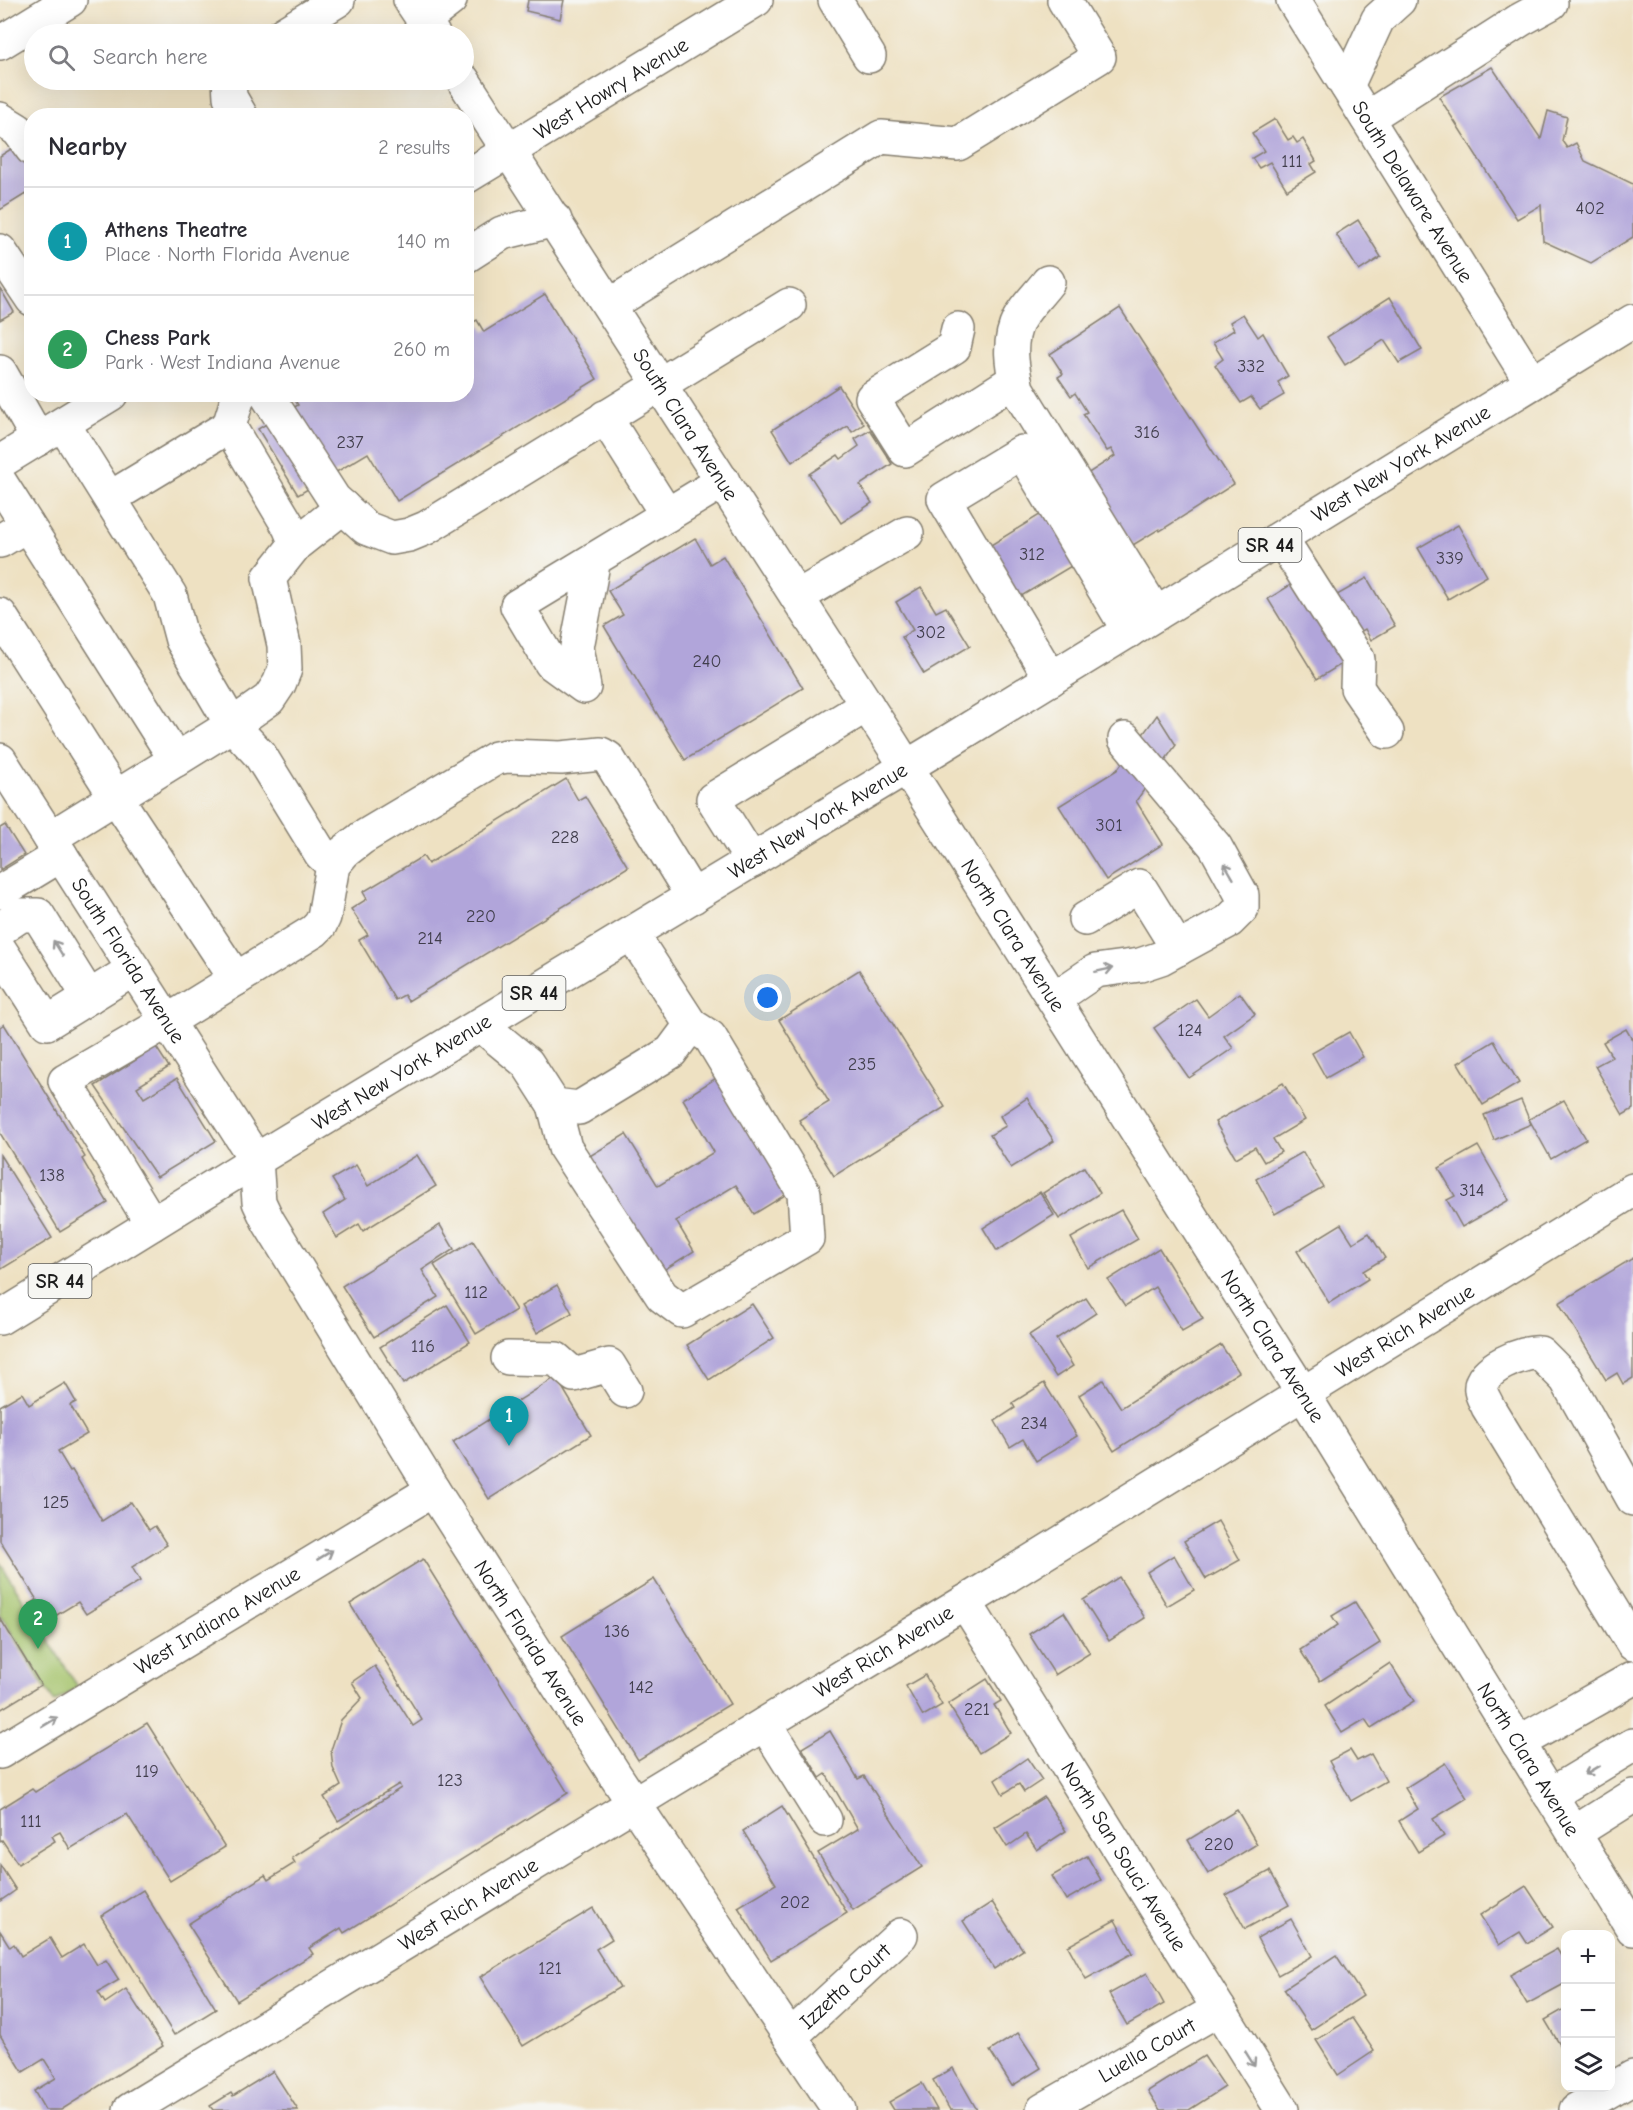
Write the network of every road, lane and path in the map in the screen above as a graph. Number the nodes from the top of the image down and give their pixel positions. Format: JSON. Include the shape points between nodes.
{"nodes":[{"id":1,"x":70,"y":0,"type":"edge"},
{"id":2,"x":338,"y":0,"type":"edge"},
{"id":3,"x":450,"y":0,"type":"edge"},
{"id":4,"x":756,"y":0,"type":"edge"},
{"id":5,"x":835,"y":0,"type":"edge"},
{"id":6,"x":1064,"y":0,"type":"edge"},
{"id":7,"x":1293,"y":0,"type":"edge"},
{"id":8,"x":1400,"y":0,"type":"edge"},
{"id":9,"x":1551,"y":3,"type":"dead end"},
{"id":10,"x":422,"y":18,"type":"edge"},
{"id":11,"x":31,"y":24,"type":"edge"},
{"id":12,"x":300,"y":24,"type":"edge"},
{"id":13,"x":24,"y":28,"type":"edge"},
{"id":14,"x":0,"y":43,"type":"edge"},
{"id":15,"x":869,"y":56,"type":"dead end"},
{"id":16,"x":1347,"y":86,"type":"junction"},
{"id":17,"x":230,"y":90,"type":"edge"},
{"id":18,"x":470,"y":90,"type":"edge"},
{"id":19,"x":236,"y":108,"type":"edge"},
{"id":20,"x":1367,"y":118,"type":"junction"},
{"id":21,"x":0,"y":119,"type":"edge"},
{"id":22,"x":24,"y":138,"type":"edge"},
{"id":23,"x":510,"y":150,"type":"junction"},
{"id":24,"x":474,"y":172,"type":"edge"},
{"id":25,"x":555,"y":220,"type":"junction"},
{"id":26,"x":0,"y":251,"type":"edge"},
{"id":27,"x":474,"y":251,"type":"edge"},
{"id":28,"x":1048,"y":282,"type":"dead end"},
{"id":29,"x":24,"y":287,"type":"edge"},
{"id":30,"x":610,"y":305,"type":"junction"},
{"id":31,"x":789,"y":305,"type":"dead end"},
{"id":32,"x":1633,"y":321,"type":"edge"},
{"id":33,"x":958,"y":329,"type":"dead end"},
{"id":34,"x":0,"y":372,"type":"edge"},
{"id":35,"x":1015,"y":380,"type":"junction"},
{"id":36,"x":660,"y":383,"type":"junction"},
{"id":37,"x":1532,"y":383,"type":"junction"},
{"id":38,"x":24,"y":400,"type":"edge"},
{"id":39,"x":26,"y":402,"type":"edge"},
{"id":40,"x":94,"y":402,"type":"edge"},
{"id":41,"x":236,"y":402,"type":"edge"},
{"id":42,"x":271,"y":402,"type":"edge"},
{"id":43,"x":605,"y":417,"type":"junction"},
{"id":44,"x":229,"y":426,"type":"junction"},
{"id":45,"x":51,"y":431,"type":"junction"},
{"id":46,"x":0,"y":462,"type":"edge"},
{"id":47,"x":723,"y":481,"type":"junction"},
{"id":48,"x":0,"y":482,"type":"edge"},
{"id":49,"x":110,"y":498,"type":"junction"},
{"id":50,"x":343,"y":507,"type":"junction"},
{"id":51,"x":667,"y":515,"type":"junction"},
{"id":52,"x":13,"y":533,"type":"edge"},
{"id":53,"x":907,"y":533,"type":"dead end"},
{"id":54,"x":1281,"y":538,"type":"junction"},
{"id":55,"x":296,"y":544,"type":"junction"},
{"id":56,"x":594,"y":559,"type":"dead end"},
{"id":57,"x":797,"y":597,"type":"junction"},
{"id":58,"x":1156,"y":614,"type":"junction"},
{"id":59,"x":0,"y":615,"type":"edge"},
{"id":60,"x":1129,"y":631,"type":"junction"},
{"id":61,"x":1051,"y":679,"type":"junction"},
{"id":62,"x":867,"y":705,"type":"junction"},
{"id":63,"x":232,"y":725,"type":"junction"},
{"id":64,"x":1387,"y":732,"type":"dead end"},
{"id":65,"x":1125,"y":739,"type":"dead end"},
{"id":66,"x":0,"y":760,"type":"edge"},
{"id":67,"x":176,"y":760,"type":"junction"},
{"id":68,"x":907,"y":767,"type":"junction"},
{"id":69,"x":116,"y":797,"type":"junction"},
{"id":70,"x":55,"y":846,"type":"junction"},
{"id":71,"x":752,"y":861,"type":"junction"},
{"id":72,"x":333,"y":865,"type":"junction"},
{"id":73,"x":0,"y":892,"type":"edge"},
{"id":74,"x":693,"y":897,"type":"junction"},
{"id":75,"x":1085,"y":919,"type":"dead end"},
{"id":76,"x":0,"y":929,"type":"edge"},
{"id":77,"x":632,"y":934,"type":"junction"},
{"id":78,"x":1178,"y":949,"type":"junction"},
{"id":79,"x":0,"y":950,"type":"edge"},
{"id":80,"x":134,"y":969,"type":"junction"},
{"id":81,"x":236,"y":979,"type":"junction"},
{"id":82,"x":89,"y":997,"type":"junction"},
{"id":83,"x":1054,"y":999,"type":"junction"},
{"id":84,"x":168,"y":1021,"type":"junction"},
{"id":85,"x":481,"y":1025,"type":"junction"},
{"id":86,"x":691,"y":1025,"type":"junction"},
{"id":87,"x":554,"y":1105,"type":"junction"},
{"id":88,"x":256,"y":1160,"type":"junction"},
{"id":89,"x":1633,"y":1190,"type":"edge"},
{"id":90,"x":152,"y":1224,"type":"junction"},
{"id":91,"x":0,"y":1318,"type":"edge"},
{"id":92,"x":508,"y":1358,"type":"dead end"},
{"id":93,"x":625,"y":1391,"type":"dead end"},
{"id":94,"x":1302,"y":1392,"type":"junction"},
{"id":95,"x":433,"y":1490,"type":"junction"},
{"id":96,"x":1633,"y":1499,"type":"edge"},
{"id":97,"x":965,"y":1602,"type":"junction"},
{"id":98,"x":1633,"y":1644,"type":"edge"},
{"id":99,"x":1633,"y":1678,"type":"edge"},
{"id":100,"x":765,"y":1724,"type":"junction"},
{"id":101,"x":1518,"y":1743,"type":"junction"},
{"id":102,"x":1633,"y":1745,"type":"edge"},
{"id":103,"x":0,"y":1752,"type":"edge"},
{"id":104,"x":1550,"y":1795,"type":"junction"},
{"id":105,"x":1633,"y":1796,"type":"edge"},
{"id":106,"x":634,"y":1803,"type":"junction"},
{"id":107,"x":825,"y":1820,"type":"dead end"},
{"id":108,"x":1574,"y":1833,"type":"junction"},
{"id":109,"x":1633,"y":1929,"type":"edge"},
{"id":110,"x":901,"y":1935,"type":"dead end"},
{"id":111,"x":1219,"y":2009,"type":"junction"},
{"id":112,"x":790,"y":2037,"type":"junction"},
{"id":113,"x":1633,"y":2077,"type":"edge"},
{"id":114,"x":130,"y":2110,"type":"edge"},
{"id":115,"x":838,"y":2110,"type":"edge"},
{"id":116,"x":1043,"y":2110,"type":"edge"},
{"id":117,"x":1282,"y":2110,"type":"edge"},
{"id":118,"x":1576,"y":2110,"type":"edge"}],
"edges":[{"from":1,"to":11,"type":"street"},
{"from":2,"to":12,"type":"street"},
{"from":3,"to":10,"type":"street"},
{"from":4,"to":23,"type":"street","name":"West Howry Avenue"},
{"from":5,"to":15,"type":"street"},
{"from":6,"to":30,"type":"street","via":[[1099,57],[958,144],[881,137]]},
{"from":7,"to":16,"type":"street","name":"South Delaware Avenue"},
{"from":8,"to":16,"type":"street","via":[[1378,19]]},
{"from":9,"to":20,"type":"street"},
{"from":13,"to":14,"type":"street"},
{"from":16,"to":20,"type":"street","name":"South Delaware Avenue"},
{"from":17,"to":19,"type":"street"},
{"from":18,"to":23,"type":"street","name":"South Clara Avenue"},
{"from":20,"to":37,"type":"street","name":"South Delaware Avenue"},
{"from":21,"to":22,"type":"street"},
{"from":23,"to":24,"type":"street","name":"West Howry Avenue"},
{"from":23,"to":25,"type":"street","name":"South Clara Avenue"},
{"from":25,"to":27,"type":"street","via":[[502,233]]},
{"from":25,"to":30,"type":"street","name":"South Clara Avenue"},
{"from":26,"to":29,"type":"street"},
{"from":28,"to":35,"type":"street","via":[[1019,320],[1012,343]]},
{"from":30,"to":36,"type":"street","name":"South Clara Avenue"},
{"from":31,"to":36,"type":"street"},
{"from":32,"to":37,"type":"street","name":"West New York Avenue","number":"SR 44"},
{"from":33,"to":35,"type":"street","via":[[954,347],[872,398],[904,450]]},
{"from":34,"to":38,"type":"street"},
{"from":35,"to":58,"type":"street"},
{"from":36,"to":43,"type":"street"},
{"from":36,"to":47,"type":"street","name":"South Clara Avenue"},
{"from":37,"to":54,"type":"street","name":"West New York Avenue","number":"SR 44"},
{"from":39,"to":45,"type":"street"},
{"from":40,"to":45,"type":"street"},
{"from":41,"to":44,"type":"street"},
{"from":42,"to":50,"type":"street"},
{"from":43,"to":50,"type":"street","via":[[409,535],[392,538],[366,528]]},
{"from":43,"to":51,"type":"street"},
{"from":44,"to":49,"type":"street"},
{"from":44,"to":55,"type":"street","via":[[290,527]]},
{"from":45,"to":46,"type":"street"},
{"from":45,"to":49,"type":"street"},
{"from":47,"to":51,"type":"street"},
{"from":47,"to":57,"type":"street","name":"South Clara Avenue"},
{"from":48,"to":52,"type":"street"},
{"from":49,"to":63,"type":"street","via":[[170,595],[182,640]]},
{"from":50,"to":55,"type":"street"},
{"from":51,"to":56,"type":"street"},
{"from":52,"to":67,"type":"street"},
{"from":53,"to":57,"type":"street"},
{"from":54,"to":58,"type":"street","name":"West New York Avenue","number":"SR 44"},
{"from":54,"to":64,"type":"street","via":[[1358,659],[1357,688]]},
{"from":55,"to":63,"type":"street","via":[[269,578],[284,645],[285,669],[269,699]]},
{"from":57,"to":62,"type":"street","name":"South Clara Avenue"},
{"from":58,"to":60,"type":"street","name":"West New York Avenue","number":"SR 44"},
{"from":59,"to":69,"type":"street"},
{"from":60,"to":61,"type":"street","name":"West New York Avenue","number":"SR 44"},
{"from":60,"to":61,"type":"street","via":[[1022,452],[944,499]]},
{"from":61,"to":68,"type":"street","name":"West New York Avenue","number":"SR 44"},
{"from":62,"to":68,"type":"street","name":"South Clara Avenue"},
{"from":62,"to":71,"type":"street","via":[[713,799]]},
{"from":63,"to":67,"type":"street"},
{"from":63,"to":72,"type":"street","via":[[260,755],[321,854]]},
{"from":78,"to":65,"type":"street","one_way":true,"via":[[1229,921],[1242,908],[1242,895],[1215,846]]},
{"from":66,"to":70,"type":"street","name":"South Florida Avenue"},
{"from":67,"to":69,"type":"street"},
{"from":68,"to":71,"type":"street","name":"West New York Avenue","number":"SR 44"},
{"from":68,"to":83,"type":"street","name":"North Clara Avenue"},
{"from":69,"to":70,"type":"street"},
{"from":69,"to":81,"type":"street"},
{"from":70,"to":73,"type":"street"},
{"from":70,"to":80,"type":"street","name":"South Florida Avenue"},
{"from":71,"to":74,"type":"street","name":"West New York Avenue","number":"SR 44"},
{"from":72,"to":74,"type":"street","via":[[362,838],[496,758],[561,758],[600,753],[608,758]]},
{"from":72,"to":81,"type":"street","via":[[320,925]]},
{"from":74,"to":77,"type":"street","name":"West New York Avenue","number":"SR 44"},
{"from":75,"to":78,"type":"street","via":[[1139,886]]},
{"from":82,"to":76,"type":"street","one_way":true,"via":[[38,915],[21,915]]},
{"from":77,"to":85,"type":"street","name":"West New York Avenue","number":"SR 44"},
{"from":77,"to":86,"type":"street"},
{"from":83,"to":78,"type":"street","one_way":true,"via":[[1095,971],[1140,965]]},
{"from":79,"to":82,"type":"street","via":[[47,1023]]},
{"from":80,"to":82,"type":"street"},
{"from":80,"to":84,"type":"street","name":"South Florida Avenue"},
{"from":81,"to":84,"type":"street"},
{"from":83,"to":94,"type":"street","name":"North Clara Avenue"},
{"from":84,"to":88,"type":"street","name":"South Florida Avenue"},
{"from":84,"to":90,"type":"street","via":[[65,1081]]},
{"from":85,"to":87,"type":"street","via":[[527,1063]]},
{"from":85,"to":88,"type":"street","name":"West New York Avenue","number":"SR 44"},
{"from":86,"to":87,"type":"street","via":[[671,1052],[579,1108]]},
{"from":86,"to":87,"type":"street","via":[[710,1038],[804,1193],[807,1238],[682,1311],[662,1296],[565,1148]]},
{"from":88,"to":90,"type":"street","name":"West New York Avenue","number":"SR 44"},
{"from":88,"to":95,"type":"street","name":"North Florida Avenue","via":[[259,1202],[267,1221]]},
{"from":89,"to":94,"type":"street","name":"West Rich Avenue"},
{"from":90,"to":91,"type":"street","name":"West New York Avenue","number":"SR 44"},
{"from":92,"to":93,"type":"street","via":[[556,1359],[574,1375],[609,1365]]},
{"from":94,"to":97,"type":"street","name":"West Rich Avenue"},
{"from":94,"to":101,"type":"street","name":"North Clara Avenue"},
{"from":103,"to":95,"type":"street","name":"West Indiana Avenue","one_way":true},
{"from":95,"to":106,"type":"street","name":"North Florida Avenue"},
{"from":96,"to":98,"type":"street","via":[[1566,1379],[1540,1353],[1513,1358],[1482,1379],[1481,1390],[1488,1407]]},
{"from":97,"to":100,"type":"street","name":"West Rich Avenue"},
{"from":97,"to":111,"type":"street","name":"North San Souci Avenue"},
{"from":99,"to":101,"type":"street"},
{"from":100,"to":106,"type":"street","name":"West Rich Avenue"},
{"from":100,"to":107,"type":"street"},
{"from":101,"to":104,"type":"street","name":"North Clara Avenue"},
{"from":102,"to":104,"type":"street","one_way":true},
{"from":104,"to":108,"type":"street","name":"North Clara Avenue"},
{"from":105,"to":108,"type":"street"},
{"from":106,"to":112,"type":"street","name":"North Florida Avenue"},
{"from":106,"to":114,"type":"street","name":"West Rich Avenue"},
{"from":108,"to":109,"type":"street","name":"North Clara Avenue"},
{"from":110,"to":112,"type":"street","name":"Izzetta Court"},
{"from":111,"to":116,"type":"street","name":"Luella Court"},
{"from":111,"to":117,"type":"street","name":"North San Souci Avenue","one_way":true},
{"from":112,"to":115,"type":"street","name":"North Florida Avenue"},
{"from":113,"to":118,"type":"street"}]}
